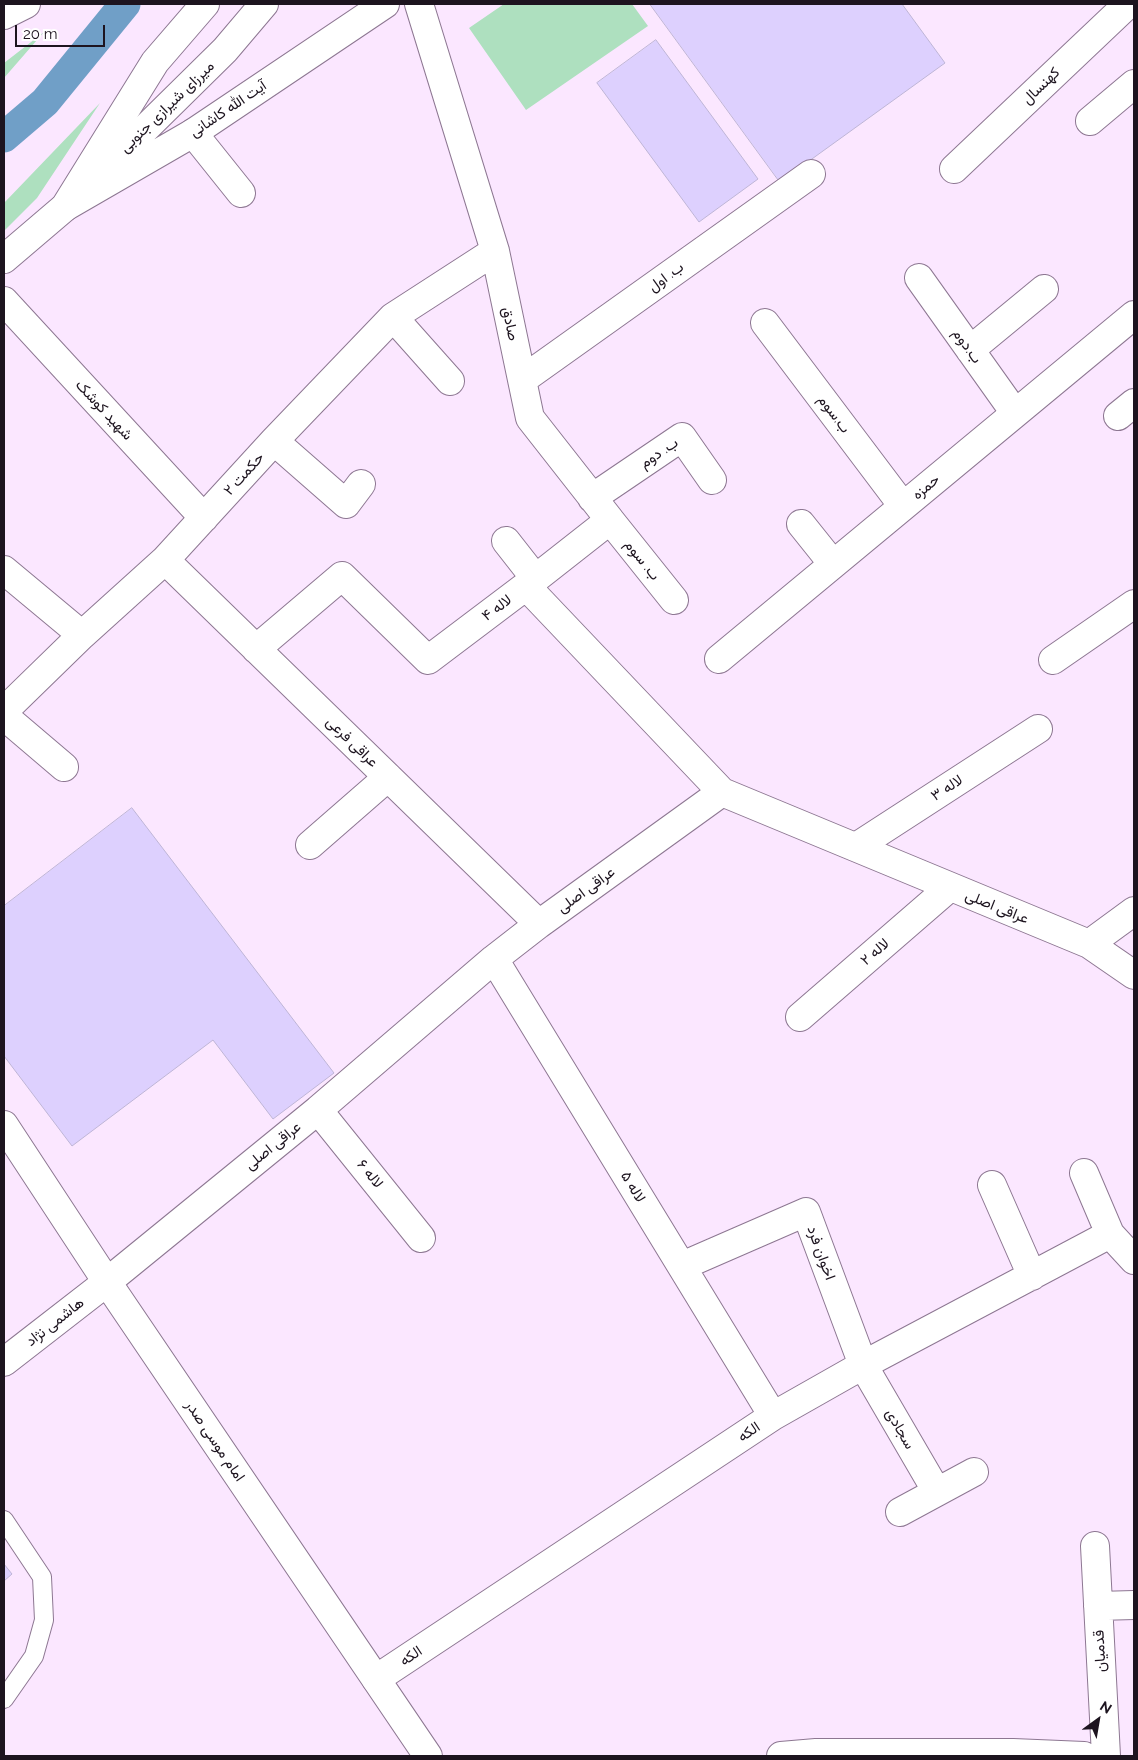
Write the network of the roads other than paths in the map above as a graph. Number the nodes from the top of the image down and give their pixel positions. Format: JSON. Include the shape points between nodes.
{"nodes":[{"id":1,"x":26,"y":4,"type":"edge"},
{"id":2,"x":205,"y":4,"type":"edge"},
{"id":3,"x":264,"y":4,"type":"edge"},
{"id":4,"x":385,"y":4,"type":"edge"},
{"id":5,"x":419,"y":4,"type":"edge"},
{"id":6,"x":1128,"y":4,"type":"edge"},
{"id":7,"x":4,"y":15,"type":"edge"},
{"id":8,"x":1134,"y":84,"type":"edge"},
{"id":9,"x":1090,"y":121,"type":"dead end"},
{"id":10,"x":193,"y":133,"type":"junction"},
{"id":11,"x":954,"y":169,"type":"dead end"},
{"id":12,"x":811,"y":174,"type":"dead end"},
{"id":13,"x":241,"y":193,"type":"dead end"},
{"id":14,"x":65,"y":207,"type":"junction"},
{"id":15,"x":495,"y":252,"type":"junction"},
{"id":16,"x":4,"y":259,"type":"edge"},
{"id":17,"x":919,"y":278,"type":"dead end"},
{"id":18,"x":1044,"y":289,"type":"dead end"},
{"id":19,"x":4,"y":301,"type":"edge"},
{"id":20,"x":1134,"y":315,"type":"edge"},
{"id":21,"x":393,"y":317,"type":"junction"},
{"id":22,"x":765,"y":323,"type":"dead end"},
{"id":23,"x":970,"y":350,"type":"junction"},
{"id":24,"x":522,"y":380,"type":"junction"},
{"id":25,"x":450,"y":381,"type":"dead end"},
{"id":26,"x":1015,"y":413,"type":"junction"},
{"id":27,"x":274,"y":442,"type":"junction"},
{"id":28,"x":712,"y":480,"type":"dead end"},
{"id":29,"x":361,"y":484,"type":"dead end"},
{"id":30,"x":592,"y":498,"type":"junction"},
{"id":31,"x":903,"y":506,"type":"junction"},
{"id":32,"x":204,"y":518,"type":"junction"},
{"id":33,"x":610,"y":520,"type":"junction"},
{"id":34,"x":801,"y":524,"type":"dead end"},
{"id":35,"x":506,"y":541,"type":"dead end"},
{"id":36,"x":165,"y":560,"type":"junction"},
{"id":37,"x":833,"y":564,"type":"junction"},
{"id":38,"x":4,"y":570,"type":"edge"},
{"id":39,"x":530,"y":582,"type":"junction"},
{"id":40,"x":674,"y":600,"type":"dead end"},
{"id":41,"x":1134,"y":604,"type":"edge"},
{"id":42,"x":82,"y":635,"type":"junction"},
{"id":43,"x":256,"y":648,"type":"junction"},
{"id":44,"x":719,"y":659,"type":"dead end"},
{"id":45,"x":1053,"y":660,"type":"dead end"},
{"id":46,"x":4,"y":711,"type":"edge"},
{"id":47,"x":4,"y":716,"type":"edge"},
{"id":48,"x":1038,"y":728,"type":"dead end"},
{"id":49,"x":64,"y":767,"type":"dead end"},
{"id":50,"x":388,"y":777,"type":"junction"},
{"id":51,"x":722,"y":792,"type":"junction"},
{"id":52,"x":310,"y":845,"type":"dead end"},
{"id":53,"x":856,"y":847,"type":"junction"},
{"id":54,"x":950,"y":887,"type":"junction"},
{"id":55,"x":1134,"y":911,"type":"edge"},
{"id":56,"x":538,"y":924,"type":"junction"},
{"id":57,"x":1089,"y":944,"type":"junction"},
{"id":58,"x":494,"y":959,"type":"junction"},
{"id":59,"x":1134,"y":975,"type":"edge"},
{"id":60,"x":800,"y":1017,"type":"dead end"},
{"id":61,"x":318,"y":1110,"type":"junction"},
{"id":62,"x":4,"y":1125,"type":"edge"},
{"id":63,"x":1084,"y":1173,"type":"dead end"},
{"id":64,"x":992,"y":1185,"type":"dead end"},
{"id":65,"x":1110,"y":1234,"type":"junction"},
{"id":66,"x":421,"y":1238,"type":"dead end"},
{"id":67,"x":1134,"y":1260,"type":"edge"},
{"id":68,"x":682,"y":1266,"type":"junction"},
{"id":69,"x":1032,"y":1276,"type":"junction"},
{"id":70,"x":107,"y":1282,"type":"junction"},
{"id":71,"x":4,"y":1362,"type":"edge"},
{"id":72,"x":863,"y":1365,"type":"junction"},
{"id":73,"x":773,"y":1416,"type":"junction"},
{"id":74,"x":974,"y":1472,"type":"dead end"},
{"id":75,"x":937,"y":1492,"type":"junction"},
{"id":76,"x":900,"y":1512,"type":"dead end"},
{"id":77,"x":4,"y":1520,"type":"edge"},
{"id":78,"x":1095,"y":1546,"type":"dead end"},
{"id":79,"x":1134,"y":1605,"type":"edge"},
{"id":80,"x":1098,"y":1606,"type":"junction"},
{"id":81,"x":376,"y":1679,"type":"junction"},
{"id":82,"x":4,"y":1699,"type":"edge"},
{"id":83,"x":816,"y":1755,"type":"edge"},
{"id":84,"x":1013,"y":1755,"type":"edge"},
{"id":85,"x":428,"y":1756,"type":"edge"},
{"id":86,"x":781,"y":1756,"type":"edge"},
{"id":87,"x":1084,"y":1756,"type":"edge"},
{"id":88,"x":1106,"y":1756,"type":"edge"}],
"edges":[{"from":1,"to":7,"type":"street"},
{"from":2,"to":14,"type":"street","name":"میرزای شیرازی جنوبی","via":[[156,62]]},
{"from":3,"to":14,"type":"street","name":"میرزای شیرازی جنوبی","via":[[225,50]]},
{"from":4,"to":10,"type":"street","name":"آیت الله کاشانی"},
{"from":5,"to":15,"type":"street","name":"صادق"},
{"from":6,"to":11,"type":"street","name":"کهنسال"},
{"from":8,"to":9,"type":"street"},
{"from":10,"to":13,"type":"street"},
{"from":10,"to":14,"type":"street","name":"آیت الله کاشانی"},
{"from":12,"to":24,"type":"street","name":"ب. اول"},
{"from":14,"to":16,"type":"street","name":"میرزای شیرازی جنوبی"},
{"from":15,"to":21,"type":"street","name":"حکمت ۲"},
{"from":15,"to":24,"type":"street","name":"صادق"},
{"from":17,"to":23,"type":"street","name":"ب.دوم"},
{"from":18,"to":23,"type":"street"},
{"from":19,"to":32,"type":"street","name":"شهید کوشک"},
{"from":20,"to":26,"type":"street","name":"حمزه"},
{"from":21,"to":25,"type":"street"},
{"from":21,"to":27,"type":"street","name":"حکمت ۲"},
{"from":22,"to":31,"type":"street","name":"ب.سوم"},
{"from":23,"to":26,"type":"street","name":"ب.دوم"},
{"from":24,"to":30,"type":"street","name":"صادق","via":[[530,418]]},
{"from":26,"to":31,"type":"street","name":"حمزه"},
{"from":27,"to":29,"type":"street","via":[[346,504]]},
{"from":27,"to":32,"type":"street","name":"حکمت ۲"},
{"from":28,"to":30,"type":"street","name":"ب. دوم","via":[[682,437]]},
{"from":30,"to":33,"type":"street","name":"صادق"},
{"from":31,"to":37,"type":"street","name":"حمزه"},
{"from":32,"to":36,"type":"street","name":"حکمت ۲"},
{"from":33,"to":39,"type":"street"},
{"from":33,"to":40,"type":"street","name":"ب. سوم"},
{"from":34,"to":37,"type":"street"},
{"from":35,"to":39,"type":"street"},
{"from":36,"to":42,"type":"street","name":"حکمت ۲"},
{"from":36,"to":43,"type":"street","name":"عراقی فرعی"},
{"from":37,"to":44,"type":"street","name":"حمزه"},
{"from":38,"to":42,"type":"street"},
{"from":39,"to":43,"type":"street","name":"لاله ۴","via":[[428,660],[342,576]]},
{"from":39,"to":51,"type":"street","name":"لاله ۴"},
{"from":41,"to":45,"type":"street"},
{"from":42,"to":46,"type":"street","name":"حکمت ۲"},
{"from":43,"to":50,"type":"street","name":"عراقی فرعی"},
{"from":47,"to":49,"type":"street"},
{"from":48,"to":53,"type":"street","name":"لاله ۳"},
{"from":50,"to":52,"type":"street"},
{"from":50,"to":56,"type":"street","name":"عراقی فرعی"},
{"from":51,"to":53,"type":"street","name":"عراقی اصلی"},
{"from":51,"to":56,"type":"street","name":"عراقی اصلی"},
{"from":53,"to":54,"type":"street","name":"عراقی اصلی"},
{"from":54,"to":57,"type":"street","name":"عراقی اصلی"},
{"from":54,"to":60,"type":"street","name":"لاله ۲"},
{"from":55,"to":57,"type":"street"},
{"from":56,"to":58,"type":"street","name":"عراقی اصلی"},
{"from":57,"to":59,"type":"street","name":"عراقی اصلی"},
{"from":58,"to":61,"type":"street","name":"عراقی اصلی"},
{"from":58,"to":68,"type":"street","name":"لاله ۵"},
{"from":61,"to":66,"type":"street","name":"لاله ۶"},
{"from":61,"to":70,"type":"street","name":"عراقی اصلی"},
{"from":62,"to":70,"type":"street","name":"امام موسی صدر"},
{"from":63,"to":65,"type":"street"},
{"from":64,"to":69,"type":"street"},
{"from":65,"to":67,"type":"street"},
{"from":65,"to":69,"type":"street","name":"الکه"},
{"from":68,"to":72,"type":"street","name":"اخوان فرد","via":[[806,1212]]},
{"from":68,"to":73,"type":"street","name":"لاله ۵"},
{"from":69,"to":72,"type":"street","name":"الکه"},
{"from":70,"to":71,"type":"street","name":"هاشمی نژاد"},
{"from":70,"to":81,"type":"street","name":"امام موسی صدر"},
{"from":72,"to":73,"type":"street","name":"الکه"},
{"from":72,"to":75,"type":"street","name":"سجادی"},
{"from":73,"to":81,"type":"street","name":"الکه"},
{"from":74,"to":75,"type":"street"},
{"from":75,"to":76,"type":"street"},
{"from":77,"to":82,"type":"lane","via":[[42,1577],[44,1620],[34,1656]]},
{"from":78,"to":80,"type":"street","name":"قدمیان"},
{"from":79,"to":80,"type":"street"},
{"from":80,"to":88,"type":"street","name":"قدمیان"},
{"from":81,"to":85,"type":"street","name":"امام موسی صدر"},
{"from":83,"to":84,"type":"street"},
{"from":83,"to":86,"type":"street"},
{"from":84,"to":87,"type":"street"}]}
